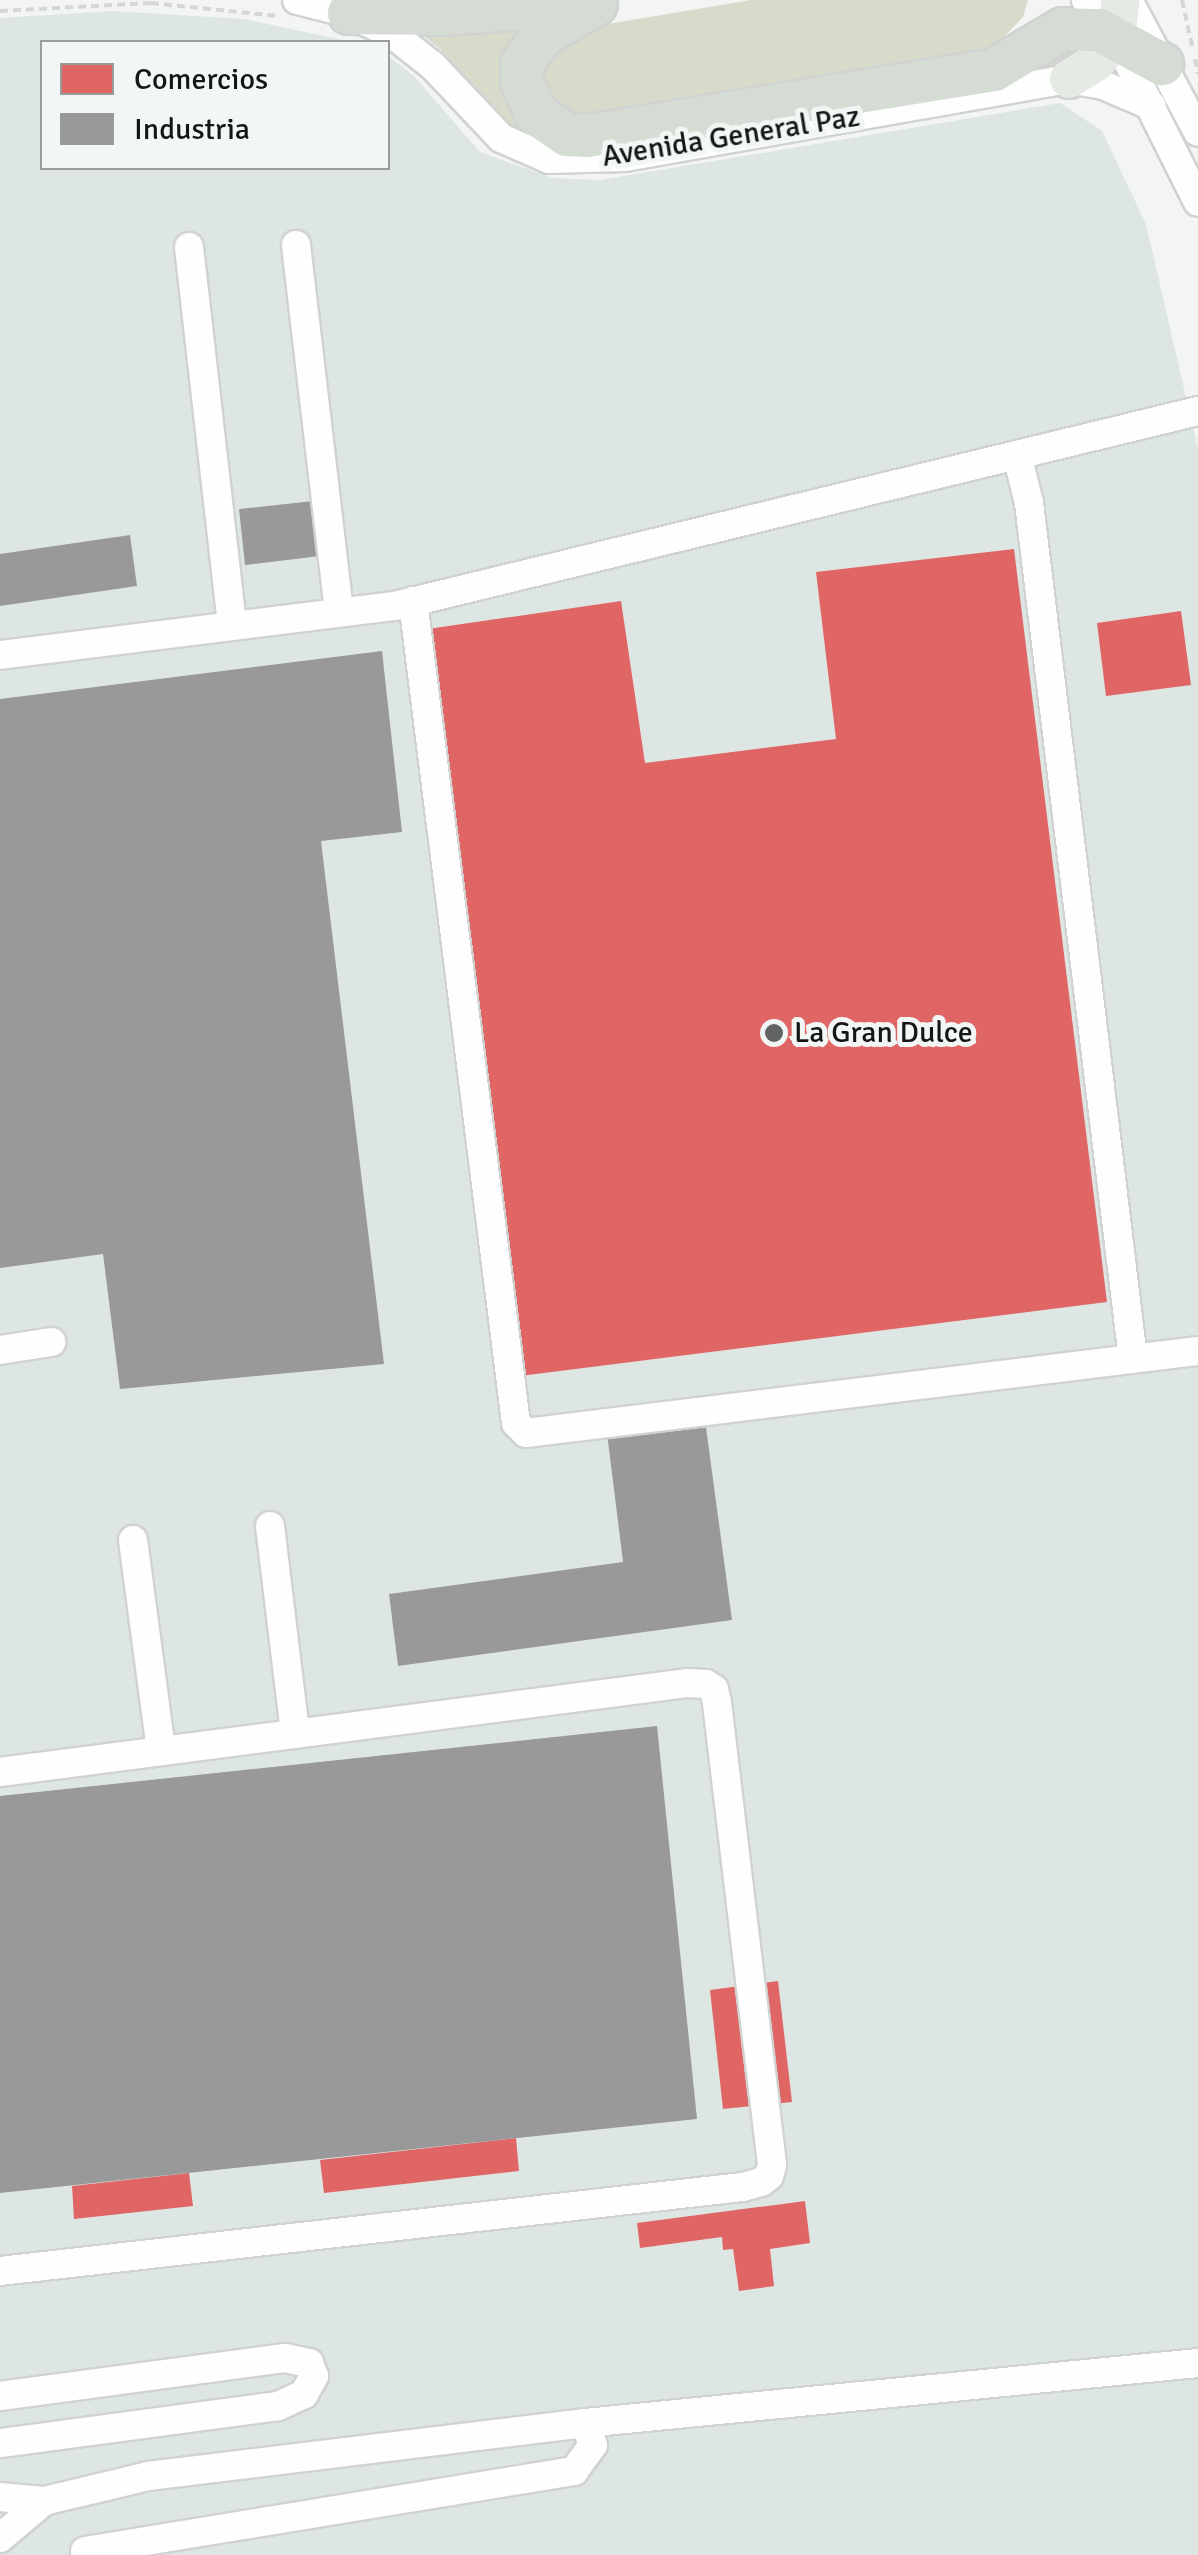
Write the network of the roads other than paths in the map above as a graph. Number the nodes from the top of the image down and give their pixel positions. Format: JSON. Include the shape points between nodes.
{"nodes":[{"id":1,"x":1049,"y":0,"type":"edge"},
{"id":2,"x":1086,"y":0,"type":"edge"},
{"id":3,"x":609,"y":2,"type":"edge"},
{"id":4,"x":289,"y":8,"type":"edge"},
{"id":5,"x":349,"y":13,"type":"junction"},
{"id":6,"x":1121,"y":13,"type":"edge"},
{"id":7,"x":1026,"y":52,"type":"junction"},
{"id":8,"x":1180,"y":69,"type":"edge"},
{"id":9,"x":1069,"y":79,"type":"junction"},
{"id":10,"x":1152,"y":106,"type":"junction"},
{"id":11,"x":1198,"y":132,"type":"edge"},
{"id":12,"x":1198,"y":202,"type":"edge"},
{"id":13,"x":296,"y":245,"type":"dead end"},
{"id":14,"x":188,"y":248,"type":"dead end"},
{"id":15,"x":1198,"y":411,"type":"edge"},
{"id":16,"x":1017,"y":455,"type":"junction"},
{"id":17,"x":413,"y":602,"type":"junction"},
{"id":18,"x":338,"y":612,"type":"junction"},
{"id":19,"x":232,"y":626,"type":"junction"},
{"id":20,"x":0,"y":655,"type":"edge"},
{"id":21,"x":52,"y":1342,"type":"dead end"},
{"id":22,"x":0,"y":1350,"type":"edge"},
{"id":23,"x":1198,"y":1351,"type":"edge"},
{"id":24,"x":1134,"y":1359,"type":"junction"},
{"id":25,"x":270,"y":1526,"type":"dead end"},
{"id":26,"x":133,"y":1540,"type":"dead end"},
{"id":27,"x":295,"y":1734,"type":"junction"},
{"id":28,"x":161,"y":1751,"type":"junction"},
{"id":29,"x":0,"y":1772,"type":"edge"},
{"id":30,"x":0,"y":2271,"type":"edge"},
{"id":31,"x":1198,"y":2363,"type":"edge"},
{"id":32,"x":0,"y":2396,"type":"edge"},
{"id":33,"x":585,"y":2422,"type":"junction"},
{"id":34,"x":0,"y":2444,"type":"edge"},
{"id":35,"x":0,"y":2497,"type":"edge"},
{"id":36,"x":44,"y":2501,"type":"junction"},
{"id":37,"x":0,"y":2519,"type":"edge"},
{"id":38,"x":0,"y":2538,"type":"edge"},
{"id":39,"x":85,"y":2552,"type":"dead end"}],
"edges":[{"from":1,"to":7,"type":"highway"},
{"from":2,"to":6,"type":"street"},
{"from":3,"to":5,"type":"highway"},
{"from":3,"to":7,"type":"highway","via":[[543,35],[522,64],[536,114],[567,135],[994,70]]},
{"from":4,"to":5,"type":"street","name":"Avenida General Paz"},
{"from":5,"to":9,"type":"street","name":"Avenida General Paz","via":[[414,49],[501,138],[549,159],[625,157]]},
{"from":6,"to":7,"type":"highway","via":[[1062,29]]},
{"from":6,"to":8,"type":"highway"},
{"from":6,"to":9,"type":"main road","via":[[1096,62]]},
{"from":6,"to":10,"type":"street"},
{"from":8,"to":11,"type":"street"},
{"from":9,"to":10,"type":"street","name":"Avenida General Paz","via":[[1103,84]]},
{"from":10,"to":12,"type":"street"},
{"from":13,"to":18,"type":"street"},
{"from":14,"to":19,"type":"street"},
{"from":15,"to":16,"type":"street"},
{"from":16,"to":17,"type":"street"},
{"from":16,"to":24,"type":"street","via":[[1029,503]]},
{"from":17,"to":18,"type":"street"},
{"from":17,"to":24,"type":"street","via":[[516,1423],[526,1434]]},
{"from":18,"to":19,"type":"street"},
{"from":19,"to":20,"type":"street"},
{"from":21,"to":22,"type":"street"},
{"from":23,"to":24,"type":"street"},
{"from":25,"to":27,"type":"street"},
{"from":26,"to":28,"type":"street"},
{"from":27,"to":28,"type":"street"},
{"from":27,"to":30,"type":"street","via":[[688,1682],[714,1689],[742,1886],[769,2176],[742,2187]]},
{"from":28,"to":29,"type":"street"},
{"from":31,"to":33,"type":"street"},
{"from":32,"to":34,"type":"street","via":[[285,2358],[308,2363],[314,2376],[304,2394],[278,2406]]},
{"from":33,"to":36,"type":"street","via":[[148,2476]]},
{"from":33,"to":39,"type":"street","via":[[593,2445],[574,2471]]},
{"from":35,"to":36,"type":"street"},
{"from":36,"to":37,"type":"street"},
{"from":36,"to":38,"type":"street"}]}
